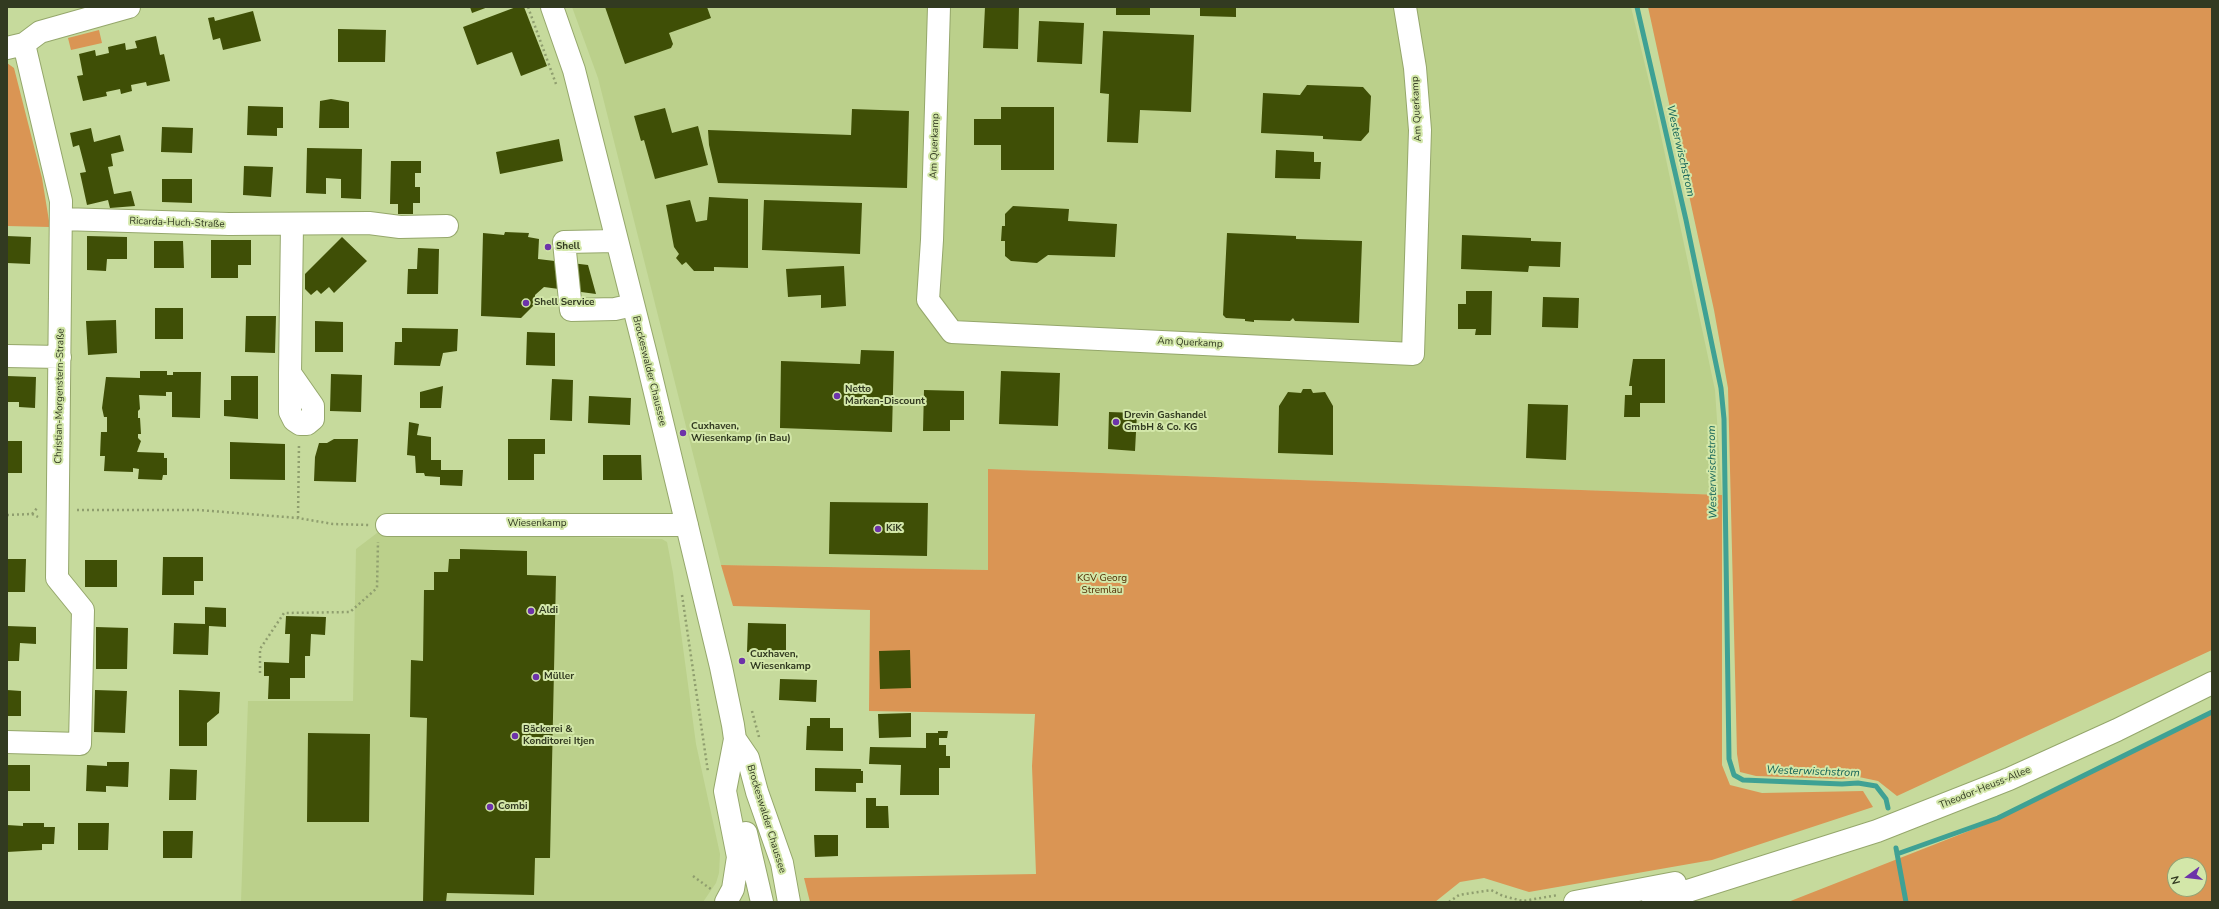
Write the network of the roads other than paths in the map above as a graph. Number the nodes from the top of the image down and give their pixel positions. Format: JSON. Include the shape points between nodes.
{"nodes":[{"id":1,"x":129,"y":7,"type":"edge"},
{"id":2,"x":552,"y":7,"type":"edge"},
{"id":3,"x":939,"y":7,"type":"edge"},
{"id":4,"x":1405,"y":7,"type":"edge"},
{"id":5,"x":15,"y":46,"type":"edge"},
{"id":6,"x":61,"y":220,"type":"junction"},
{"id":7,"x":292,"y":225,"type":"junction"},
{"id":8,"x":447,"y":226,"type":"dead end"},
{"id":9,"x":616,"y":241,"type":"junction"},
{"id":10,"x":633,"y":305,"type":"junction"},
{"id":11,"x":7,"y":356,"type":"edge"},
{"id":12,"x":60,"y":357,"type":"junction"},
{"id":13,"x":290,"y":373,"type":"dead end"},
{"id":14,"x":687,"y":525,"type":"junction"},
{"id":15,"x":378,"y":529,"type":"road end"},
{"id":16,"x":2212,"y":683,"type":"edge"},
{"id":17,"x":735,"y":739,"type":"junction"},
{"id":18,"x":7,"y":742,"type":"edge"},
{"id":19,"x":730,"y":768,"type":"junction"},
{"id":20,"x":1749,"y":872,"type":"junction"},
{"id":21,"x":722,"y":898,"type":"edge"},
{"id":22,"x":1570,"y":898,"type":"edge"},
{"id":23,"x":762,"y":902,"type":"edge"},
{"id":24,"x":790,"y":902,"type":"edge"},
{"id":25,"x":1653,"y":902,"type":"edge"}],
"edges":[{"from":1,"to":5,"type":"street","via":[[40,32]]},
{"from":2,"to":9,"type":"street","name":"Brockeswalder Chaussee","via":[[574,70]]},
{"from":3,"to":4,"type":"street","name":"Am Querkamp","via":[[928,300],[952,332],[1413,354],[1420,130],[1415,68]]},
{"from":5,"to":6,"type":"street","name":"Christian-Morgenstern-Straße","via":[[58,183]]},
{"from":6,"to":7,"type":"street","name":"Ricarda-Huch-Straße"},
{"from":6,"to":12,"type":"street","name":"Christian-Morgenstern-Straße"},
{"from":7,"to":8,"type":"street","name":"Ricarda-Huch-Straße","via":[[369,223]]},
{"from":7,"to":13,"type":"street"},
{"from":9,"to":10,"type":"street","name":"Brockeswalder Chaussee"},
{"from":9,"to":10,"type":"street","via":[[564,242],[571,310],[615,309]]},
{"from":10,"to":14,"type":"street","name":"Brockeswalder Chaussee"},
{"from":11,"to":12,"type":"street"},
{"from":12,"to":18,"type":"street","name":"Christian-Morgenstern-Straße","via":[[57,578],[83,610],[80,744]]},
{"from":14,"to":15,"type":"street","name":"Wiesenkamp"},
{"from":14,"to":17,"type":"street","name":"Brockeswalder Chaussee","via":[[721,667]]},
{"from":16,"to":20,"type":"street","name":"Theodor-Heuss-Allee","via":[[2009,779],[1877,831]]},
{"from":17,"to":19,"type":"street","name":"Brockeswalder Chaussee"},
{"from":17,"to":24,"type":"street","name":"Brockeswalder Chaussee","via":[[748,758],[782,863]]},
{"from":19,"to":21,"type":"street","via":[[725,791],[738,857],[734,889]]},
{"from":19,"to":23,"type":"street","name":"Brockeswalder Chaussee"},
{"from":20,"to":22,"type":"street","name":"Theodor-Heuss-Allee"},
{"from":20,"to":25,"type":"street","name":"Theodor-Heuss-Allee"}]}
